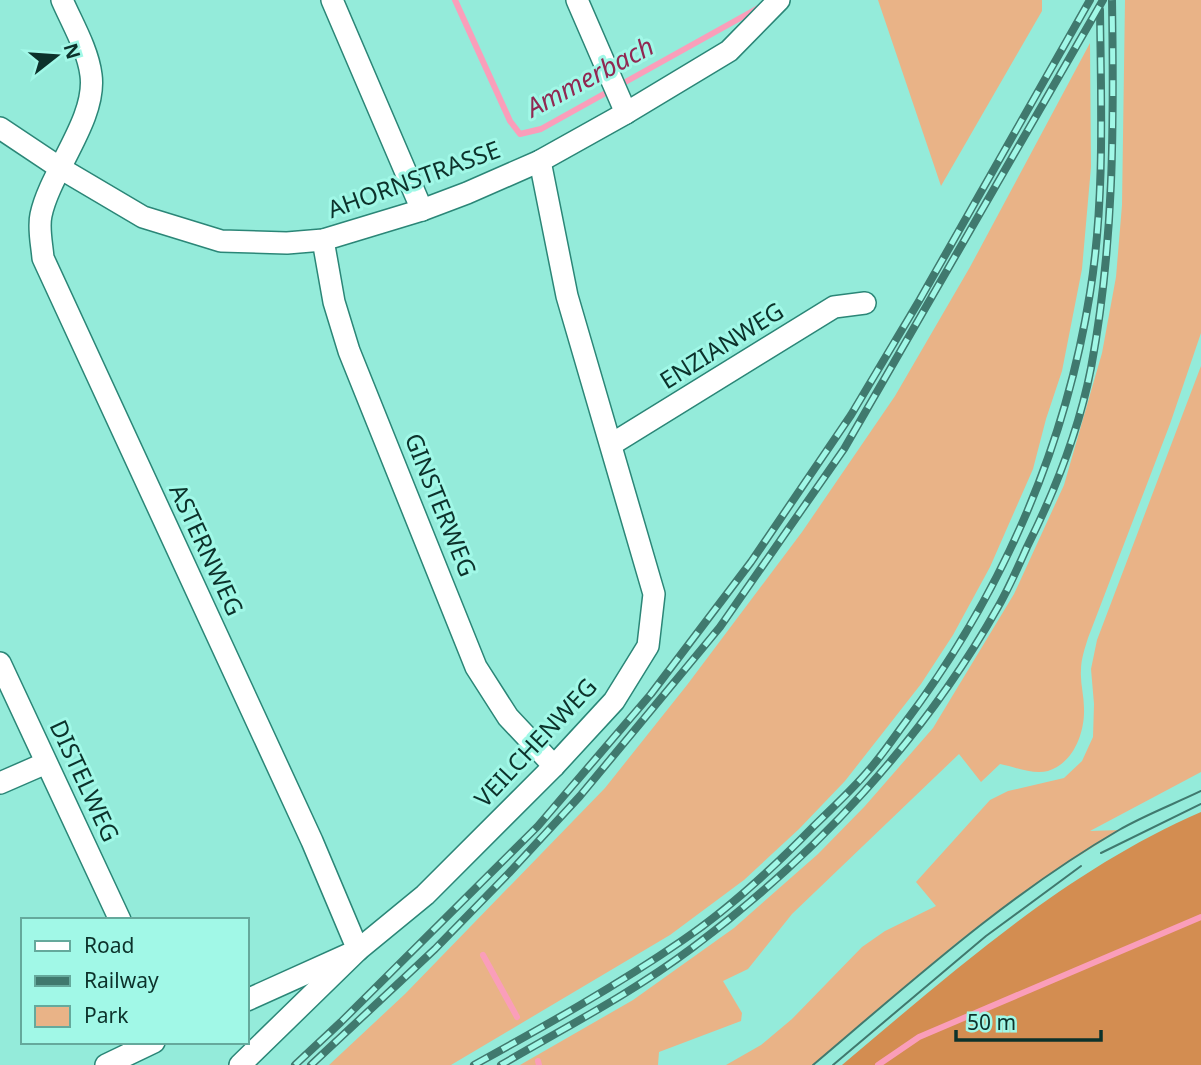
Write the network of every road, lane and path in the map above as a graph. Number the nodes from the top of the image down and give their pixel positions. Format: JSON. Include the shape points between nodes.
{"nodes":[{"id":1,"x":62,"y":0,"type":"edge"},
{"id":2,"x":332,"y":0,"type":"edge"},
{"id":3,"x":577,"y":0,"type":"edge"},
{"id":4,"x":779,"y":1,"type":"edge"},
{"id":5,"x":619,"y":98,"type":"junction"},
{"id":6,"x":0,"y":128,"type":"edge"},
{"id":7,"x":540,"y":161,"type":"junction"},
{"id":8,"x":60,"y":168,"type":"junction"},
{"id":9,"x":422,"y":210,"type":"junction"},
{"id":10,"x":323,"y":240,"type":"junction"},
{"id":11,"x":865,"y":303,"type":"dead end"},
{"id":12,"x":612,"y":444,"type":"junction"},
{"id":13,"x":0,"y":663,"type":"edge"},
{"id":14,"x":46,"y":763,"type":"junction"},
{"id":15,"x":554,"y":766,"type":"junction"},
{"id":16,"x":0,"y":783,"type":"edge"},
{"id":17,"x":119,"y":918,"type":"edge"},
{"id":18,"x":358,"y":950,"type":"junction"},
{"id":19,"x":248,"y":1000,"type":"edge"},
{"id":20,"x":150,"y":1044,"type":"edge"},
{"id":21,"x":106,"y":1065,"type":"edge"},
{"id":22,"x":240,"y":1065,"type":"edge"}],
"edges":[{"from":1,"to":8,"type":"street","name":"ASTERNWEG","via":[[89,63],[92,83],[77,137]]},
{"from":2,"to":9,"type":"street"},
{"from":3,"to":5,"type":"street"},
{"from":4,"to":5,"type":"street","name":"AHORNSTRASSE","via":[[729,51]]},
{"from":5,"to":7,"type":"street","name":"AHORNSTRASSE"},
{"from":6,"to":8,"type":"street","name":"AHORNSTRASSE"},
{"from":7,"to":9,"type":"street","name":"AHORNSTRASSE"},
{"from":7,"to":12,"type":"street","name":"VEILCHENWEG","via":[[567,296]]},
{"from":8,"to":10,"type":"street","name":"AHORNSTRASSE","via":[[143,216],[221,241]]},
{"from":8,"to":18,"type":"street","name":"ASTERNWEG","via":[[40,216],[43,258]]},
{"from":9,"to":10,"type":"street","name":"AHORNSTRASSE"},
{"from":10,"to":15,"type":"street","name":"GINSTERWEG","via":[[349,351],[476,667],[508,717]]},
{"from":11,"to":12,"type":"street","name":"ENZIANWEG","via":[[835,307]]},
{"from":12,"to":15,"type":"street","name":"VEILCHENWEG","via":[[654,594],[648,646],[614,701]]},
{"from":13,"to":14,"type":"street","name":"DISTELWEG"},
{"from":14,"to":16,"type":"street"},
{"from":14,"to":17,"type":"street","name":"DISTELWEG"},
{"from":15,"to":18,"type":"street","name":"VEILCHENWEG","via":[[425,895]]},
{"from":18,"to":19,"type":"street"},
{"from":18,"to":22,"type":"street","name":"VEILCHENWEG"},
{"from":20,"to":21,"type":"street"}]}
